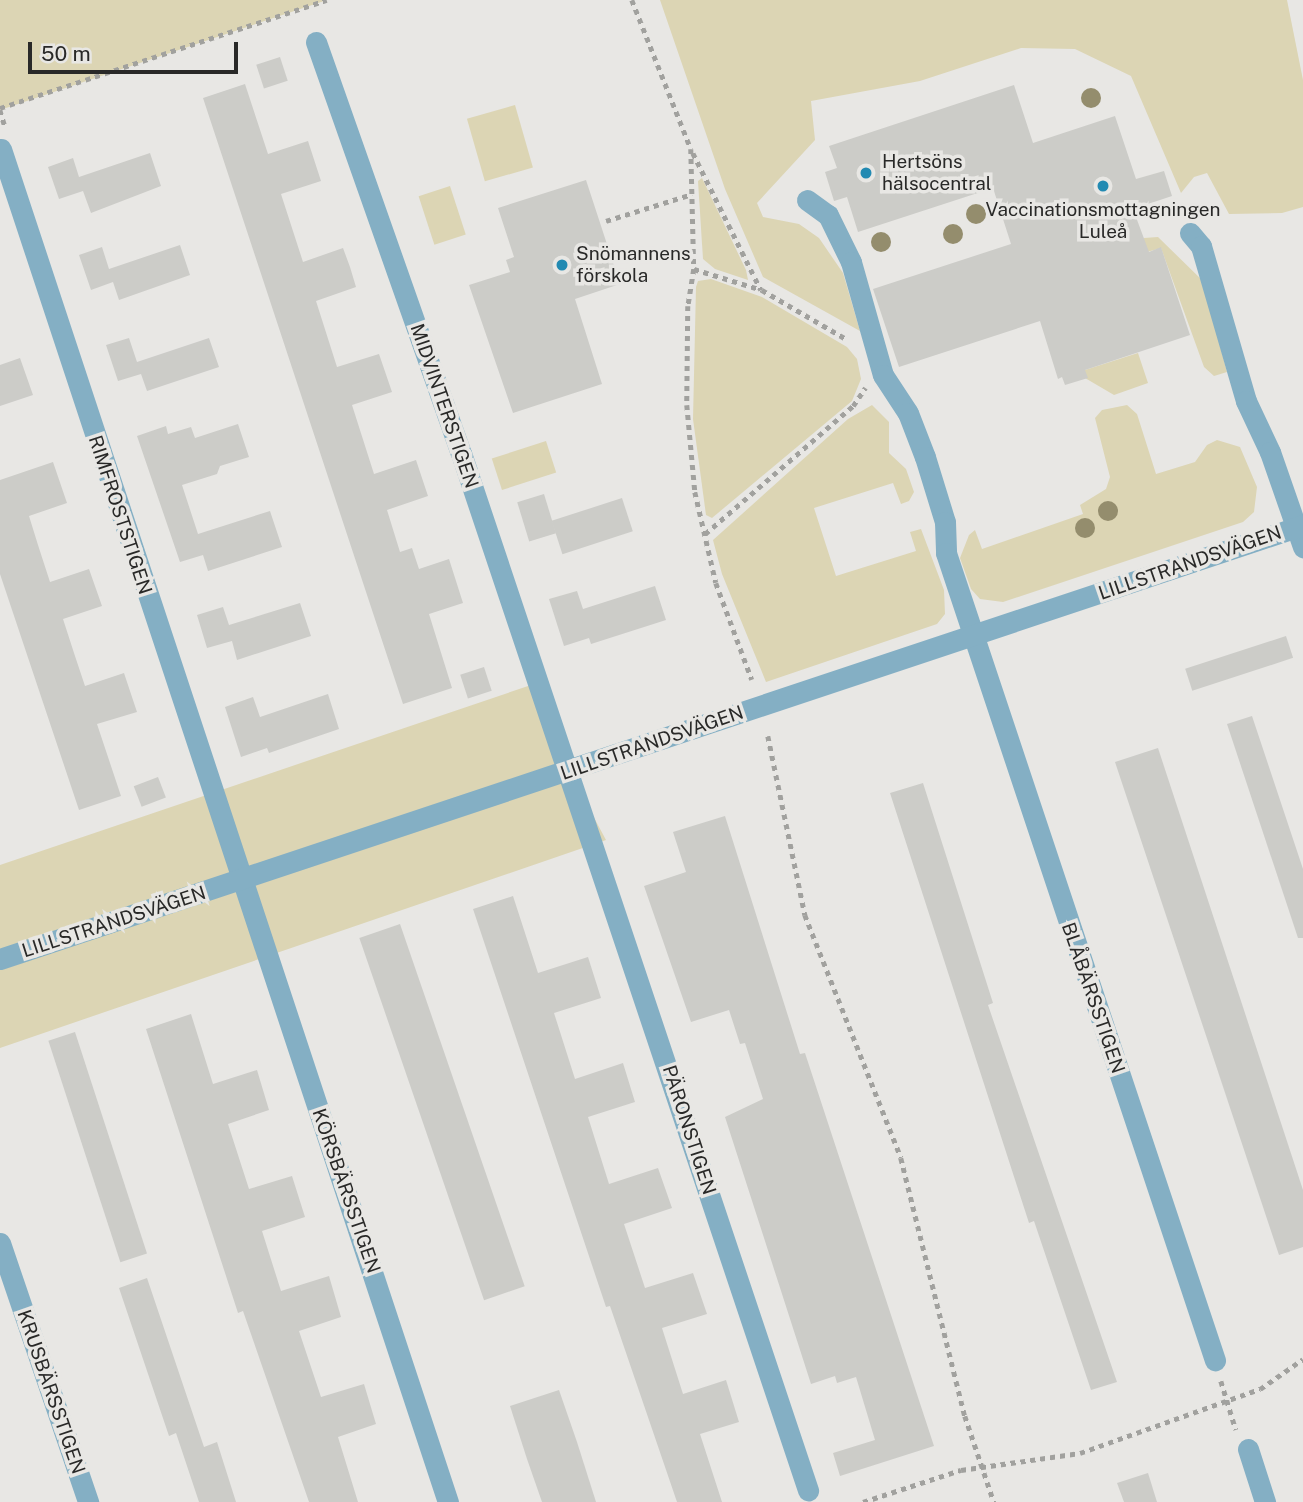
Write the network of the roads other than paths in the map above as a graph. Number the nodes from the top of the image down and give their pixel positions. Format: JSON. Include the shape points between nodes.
{"nodes":[{"id":1,"x":316,"y":42,"type":"dead end"},
{"id":2,"x":1,"y":149,"type":"edge"},
{"id":3,"x":807,"y":200,"type":"dead end"},
{"id":4,"x":1190,"y":233,"type":"dead end"},
{"id":5,"x":1300,"y":533,"type":"edge"},
{"id":6,"x":973,"y":635,"type":"junction"},
{"id":7,"x":569,"y":771,"type":"junction"},
{"id":8,"x":239,"y":881,"type":"junction"},
{"id":9,"x":0,"y":959,"type":"edge"},
{"id":10,"x":0,"y":1243,"type":"edge"},
{"id":11,"x":1215,"y":1360,"type":"road end"},
{"id":12,"x":1248,"y":1450,"type":"road end"},
{"id":13,"x":808,"y":1490,"type":"dead end"},
{"id":14,"x":88,"y":1502,"type":"edge"},
{"id":15,"x":448,"y":1502,"type":"edge"},
{"id":16,"x":1265,"y":1502,"type":"edge"}],
"edges":[{"from":1,"to":7,"type":"street","name":"MIDVINTERSTIGEN"},
{"from":2,"to":8,"type":"street","name":"RIMFROSTSTIGEN"},
{"from":3,"to":6,"type":"street","name":"BLÅBÄRSSTIGEN","via":[[828,215],[851,262],[883,375],[908,413],[925,457],[945,522],[946,554]]},
{"from":4,"to":5,"type":"street","via":[[1201,246],[1245,401]]},
{"from":5,"to":6,"type":"street","name":"LILLSTRANDSVÄGEN"},
{"from":6,"to":7,"type":"street","name":"LILLSTRANDSVÄGEN"},
{"from":6,"to":11,"type":"street","name":"BLÅBÄRSSTIGEN"},
{"from":7,"to":8,"type":"street","name":"LILLSTRANDSVÄGEN"},
{"from":7,"to":13,"type":"street","name":"PÄRONSTIGEN"},
{"from":8,"to":9,"type":"street","name":"LILLSTRANDSVÄGEN"},
{"from":8,"to":15,"type":"street","name":"KÖRSBÄRSSTIGEN"},
{"from":10,"to":14,"type":"street","name":"KRUSBÄRSSTIGEN"},
{"from":12,"to":16,"type":"street"}]}
